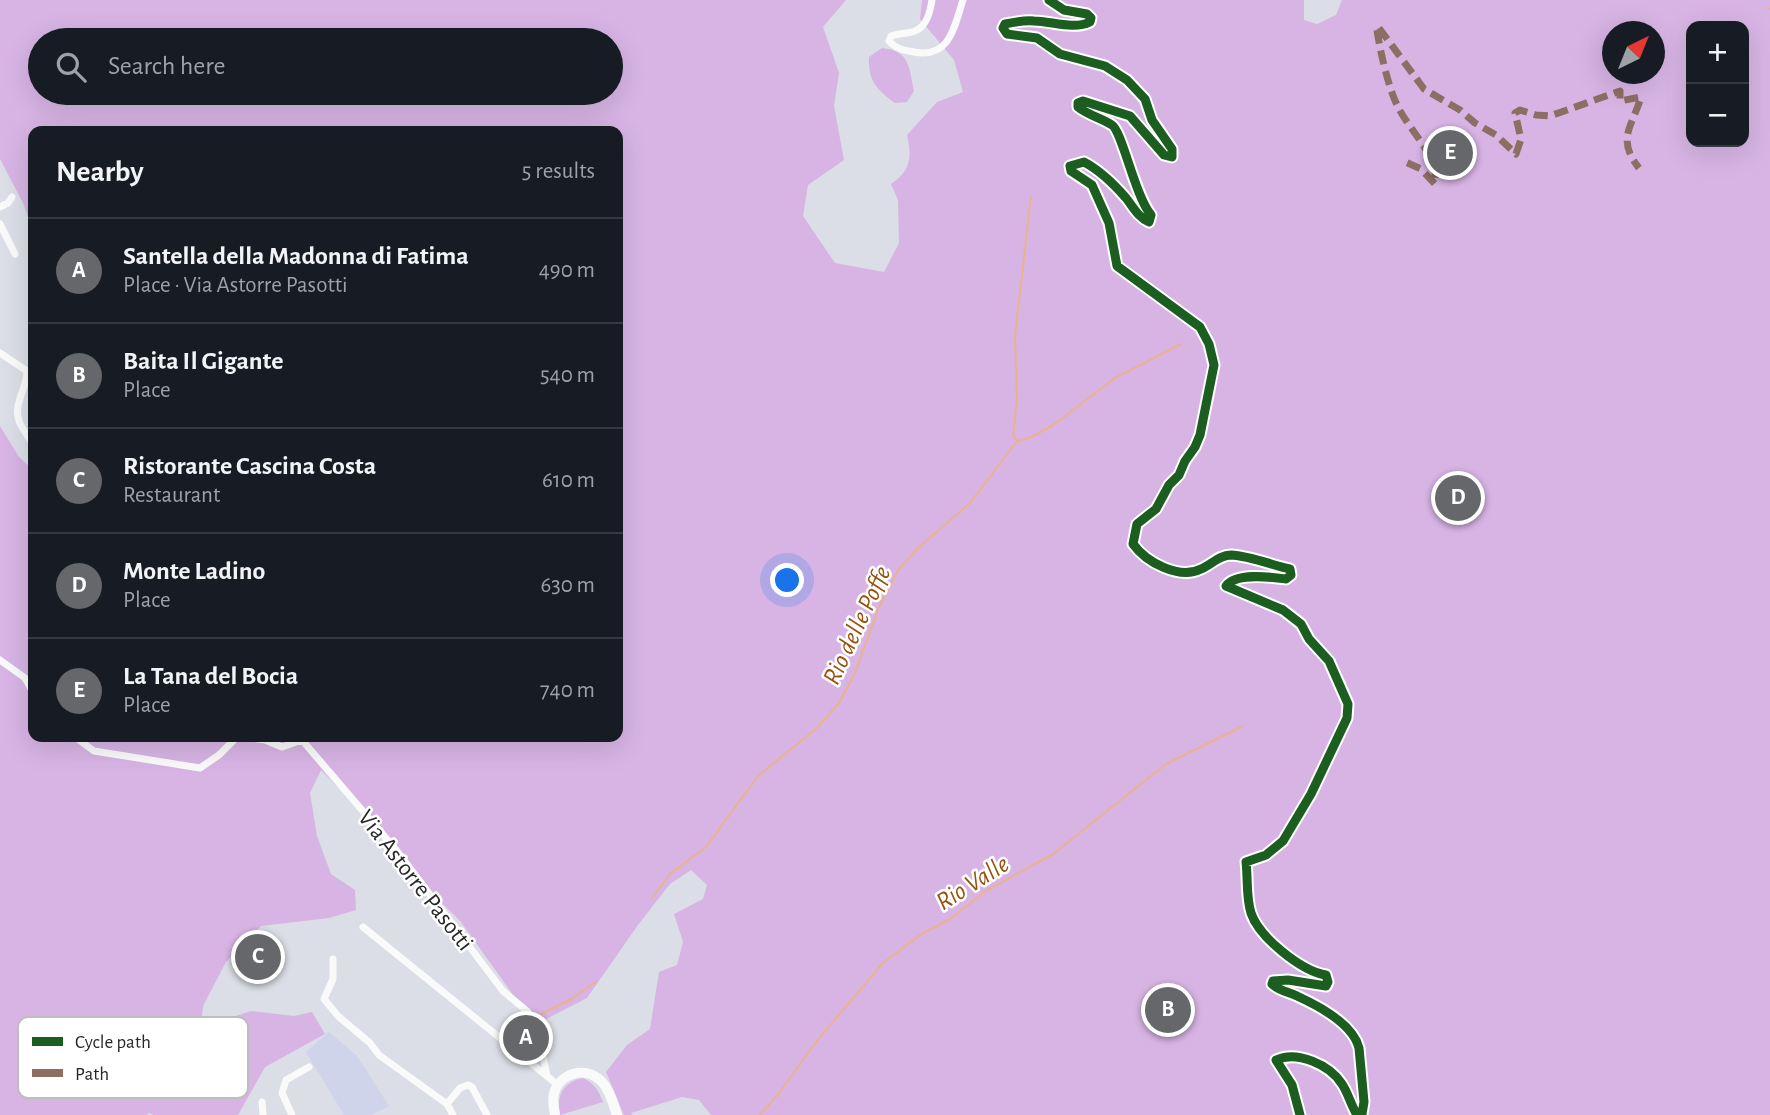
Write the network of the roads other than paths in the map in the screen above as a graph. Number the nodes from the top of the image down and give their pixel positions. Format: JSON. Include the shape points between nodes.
{"nodes":[{"id":1,"x":932,"y":0,"type":"edge"},
{"id":2,"x":963,"y":0,"type":"edge"},
{"id":3,"x":1049,"y":0,"type":"edge"},
{"id":4,"x":12,"y":197,"type":"dead end"},
{"id":5,"x":0,"y":207,"type":"edge"},
{"id":6,"x":0,"y":223,"type":"edge"},
{"id":7,"x":15,"y":254,"type":"dead end"},
{"id":8,"x":0,"y":354,"type":"edge"},
{"id":9,"x":28,"y":367,"type":"edge"},
{"id":10,"x":28,"y":376,"type":"edge"},
{"id":11,"x":28,"y":436,"type":"edge"},
{"id":12,"x":0,"y":660,"type":"edge"},
{"id":13,"x":28,"y":683,"type":"edge"},
{"id":14,"x":82,"y":742,"type":"edge"},
{"id":15,"x":232,"y":742,"type":"edge"},
{"id":16,"x":270,"y":742,"type":"edge"},
{"id":17,"x":296,"y":742,"type":"edge"},
{"id":18,"x":304,"y":742,"type":"edge"},
{"id":19,"x":363,"y":927,"type":"dead end"},
{"id":20,"x":333,"y":959,"type":"dead end"},
{"id":21,"x":309,"y":1067,"type":"dead end"},
{"id":22,"x":547,"y":1076,"type":"junction"},
{"id":23,"x":558,"y":1085,"type":"junction"},
{"id":24,"x":262,"y":1102,"type":"dead end"},
{"id":25,"x":447,"y":1104,"type":"junction"},
{"id":26,"x":263,"y":1115,"type":"edge"},
{"id":27,"x":292,"y":1115,"type":"edge"},
{"id":28,"x":453,"y":1115,"type":"edge"},
{"id":29,"x":487,"y":1115,"type":"edge"},
{"id":30,"x":555,"y":1115,"type":"edge"},
{"id":31,"x":617,"y":1115,"type":"edge"},
{"id":32,"x":1300,"y":1115,"type":"edge"}],
"edges":[{"from":1,"to":2,"type":"street","via":[[925,22],[913,32],[891,36],[892,45],[935,53],[952,33]]},
{"from":3,"to":32,"type":"street","via":[[1064,10],[1087,14],[1090,22],[1027,21],[1005,24],[1004,32],[1037,38],[1060,54],[1105,66],[1128,80],[1145,99],[1172,157],[1164,155],[1130,116],[1083,101],[1077,107],[1119,133],[1138,193],[1151,215],[1149,222],[1140,218],[1102,172],[1084,162],[1070,166],[1071,171],[1092,185],[1109,223],[1117,266],[1200,327],[1214,365],[1195,447],[1156,509],[1137,524],[1133,544],[1149,560],[1173,570],[1195,572],[1228,555],[1290,569],[1286,579],[1234,579],[1226,586],[1283,610],[1301,624],[1329,661],[1348,704],[1347,718],[1327,761],[1283,841],[1247,863],[1251,914],[1258,926],[1313,973],[1326,975],[1328,982],[1326,986],[1288,980],[1273,981],[1272,985],[1343,1025],[1359,1048],[1364,1102],[1362,1114],[1357,1115],[1341,1082],[1325,1069],[1309,1059],[1276,1060],[1292,1085]]},
{"from":4,"to":5,"type":"street"},
{"from":6,"to":7,"type":"street"},
{"from":8,"to":9,"type":"street"},
{"from":10,"to":11,"type":"street","via":[[16,407]]},
{"from":12,"to":13,"type":"street"},
{"from":14,"to":15,"type":"street","via":[[94,751],[201,768]]},
{"from":16,"to":17,"type":"street","name":"Via Astorre Pasotti","via":[[282,747]]},
{"from":18,"to":22,"type":"street","name":"Via Astorre Pasotti","via":[[397,851],[503,991],[528,1012]]},
{"from":19,"to":22,"type":"street"},
{"from":20,"to":25,"type":"street","via":[[333,979],[324,999],[332,1010],[389,1064]]},
{"from":21,"to":27,"type":"street","via":[[285,1080],[282,1093]]},
{"from":22,"to":23,"type":"street"},
{"from":23,"to":30,"type":"main road"},
{"from":23,"to":31,"type":"main road","via":[[572,1073],[592,1074],[607,1090]]},
{"from":24,"to":26,"type":"street"},
{"from":25,"to":28,"type":"street"},
{"from":25,"to":29,"type":"street","via":[[468,1085]]}]}
